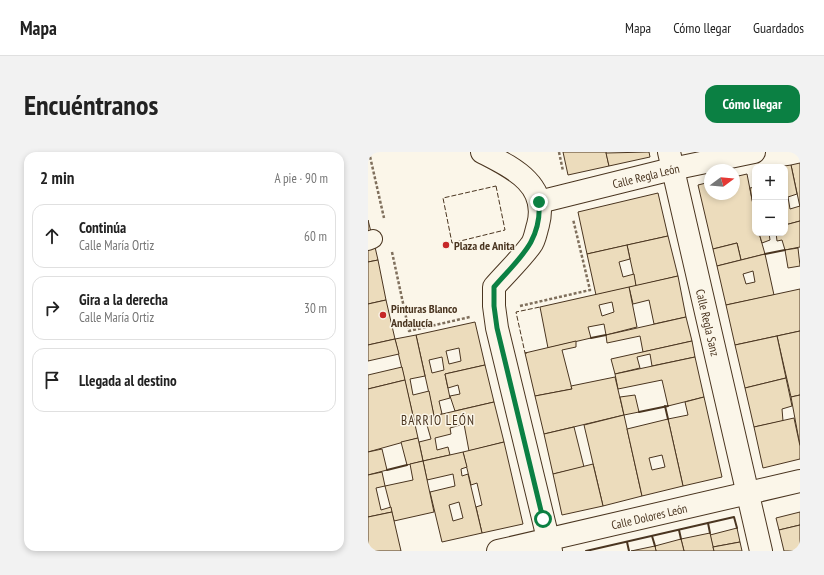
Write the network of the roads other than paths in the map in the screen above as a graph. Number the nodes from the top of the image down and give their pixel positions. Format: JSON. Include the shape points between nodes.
{"nodes":[{"id":1,"x":482,"y":152,"type":"edge"},
{"id":2,"x":752,"y":152,"type":"edge"},
{"id":3,"x":671,"y":160,"type":"edge"},
{"id":4,"x":539,"y":202,"type":"junction"},
{"id":5,"x":800,"y":481,"type":"edge"},
{"id":6,"x":747,"y":493,"type":"junction"},
{"id":7,"x":550,"y":545,"type":"edge"},
{"id":8,"x":498,"y":551,"type":"edge"},
{"id":9,"x":761,"y":551,"type":"edge"}],
"edges":[{"from":1,"to":4,"type":"street","via":[[514,168],[532,186]]},
{"from":2,"to":3,"type":"street","name":"Calle Regla León"},
{"from":3,"to":4,"type":"street","name":"Calle Regla León"},
{"from":3,"to":6,"type":"street","name":"Calle Regla Sanz"},
{"from":4,"to":7,"type":"street","via":[[540,216],[532,244],[494,287],[494,311]]},
{"from":5,"to":6,"type":"street","name":"Calle Dolores León"},
{"from":6,"to":7,"type":"street","name":"Calle Dolores León"},
{"from":6,"to":9,"type":"street","name":"Calle Regla Sanz"},
{"from":7,"to":8,"type":"street","name":"Calle Dolores León"}]}
